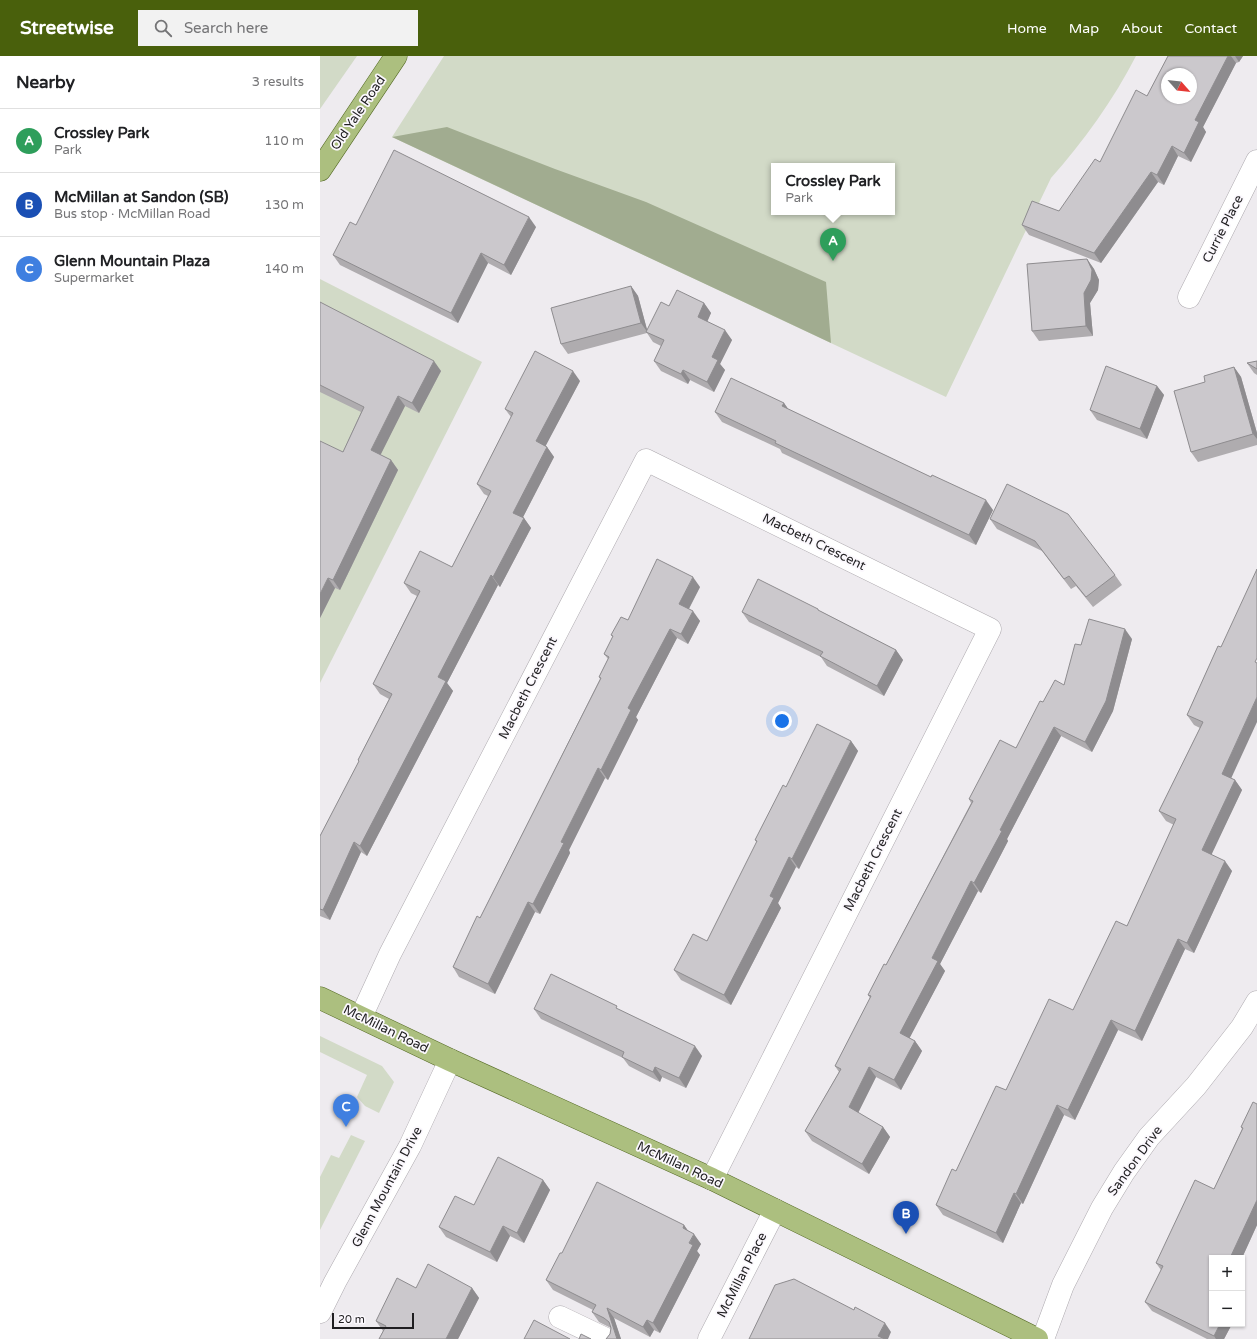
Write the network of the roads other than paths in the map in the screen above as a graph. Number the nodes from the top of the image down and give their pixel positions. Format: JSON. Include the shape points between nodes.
{"nodes":[{"id":1,"x":396,"y":56,"type":"edge"},
{"id":2,"x":1257,"y":161,"type":"edge"},
{"id":3,"x":320,"y":170,"type":"edge"},
{"id":4,"x":1189,"y":297,"type":"dead end"},
{"id":5,"x":320,"y":998,"type":"edge"},
{"id":6,"x":1257,"y":1002,"type":"edge"},
{"id":7,"x":361,"y":1017,"type":"junction"},
{"id":8,"x":450,"y":1060,"type":"junction"},
{"id":9,"x":712,"y":1179,"type":"junction"},
{"id":10,"x":775,"y":1210,"type":"junction"},
{"id":11,"x":320,"y":1312,"type":"edge"},
{"id":12,"x":560,"y":1317,"type":"dead end"},
{"id":13,"x":606,"y":1339,"type":"edge"},
{"id":14,"x":709,"y":1339,"type":"edge"},
{"id":15,"x":1037,"y":1339,"type":"edge"},
{"id":16,"x":1043,"y":1339,"type":"edge"}],
"edges":[{"from":1,"to":3,"type":"main road","name":"Old Yale Road"},
{"from":2,"to":4,"type":"street","name":"Currie Place"},
{"from":5,"to":7,"type":"main road","name":"McMillan Road"},
{"from":6,"to":16,"type":"street","name":"Sandon Drive","via":[[1237,1033],[1196,1086],[1149,1137],[1124,1172],[1102,1208],[1064,1285]]},
{"from":7,"to":8,"type":"main road","name":"McMillan Road"},
{"from":7,"to":9,"type":"street","name":"Macbeth Crescent","via":[[390,954],[646,460],[990,629]]},
{"from":8,"to":9,"type":"main road","name":"McMillan Road"},
{"from":8,"to":11,"type":"street","name":"Glenn Mountain Drive","via":[[410,1146]]},
{"from":9,"to":10,"type":"main road","name":"McMillan Road"},
{"from":10,"to":14,"type":"street","name":"McMillan Place"},
{"from":10,"to":15,"type":"main road","name":"McMillan Road"},
{"from":12,"to":13,"type":"street"}]}
